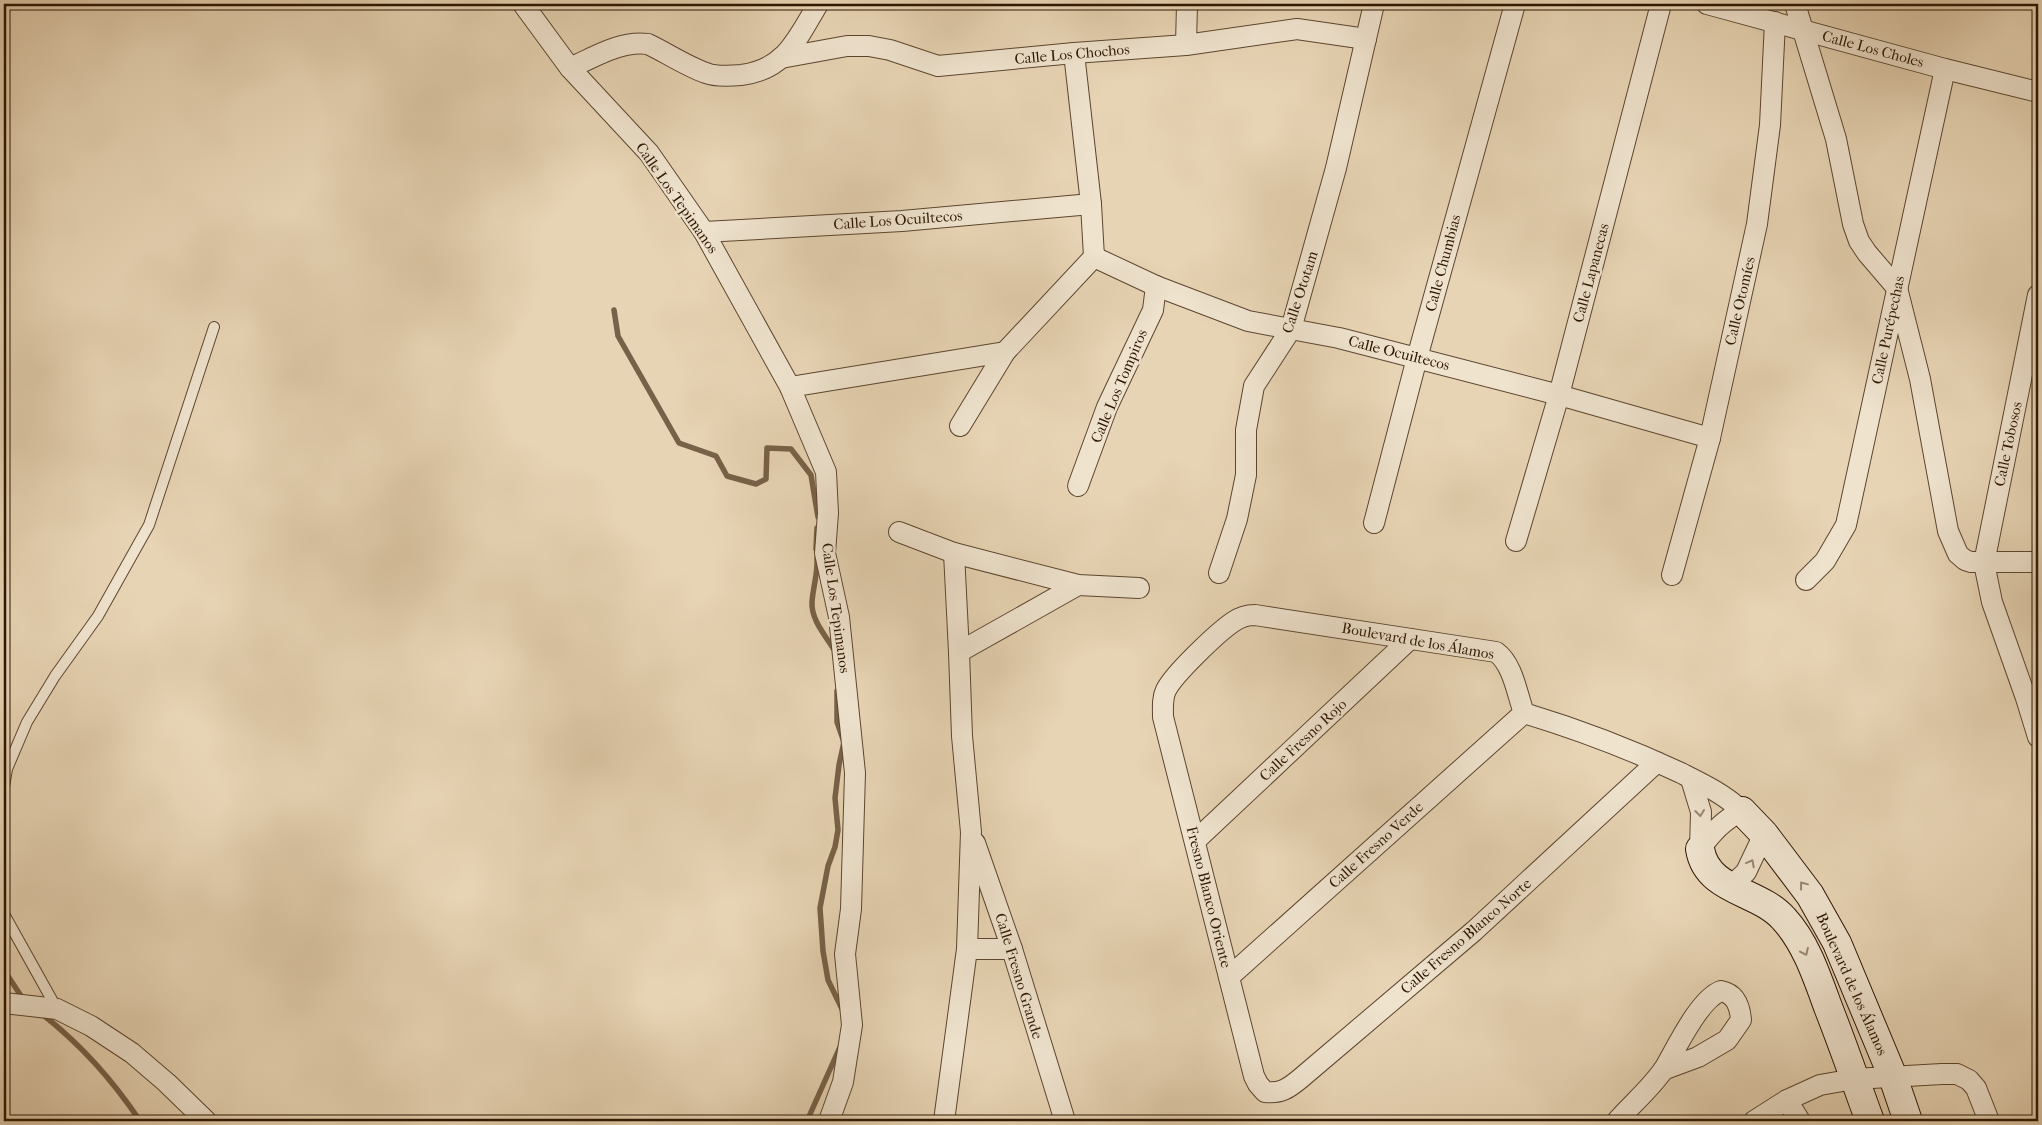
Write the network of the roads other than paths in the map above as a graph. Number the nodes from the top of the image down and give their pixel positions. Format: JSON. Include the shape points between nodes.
{"nodes":[{"id":1,"x":522,"y":4,"type":"edge"},
{"id":2,"x":818,"y":4,"type":"edge"},
{"id":3,"x":1187,"y":4,"type":"edge"},
{"id":4,"x":1374,"y":4,"type":"edge"},
{"id":5,"x":1515,"y":4,"type":"edge"},
{"id":6,"x":1661,"y":4,"type":"edge"},
{"id":7,"x":1708,"y":4,"type":"edge"},
{"id":8,"x":1795,"y":4,"type":"edge"},
{"id":9,"x":1774,"y":22,"type":"junction"},
{"id":10,"x":1802,"y":30,"type":"junction"},
{"id":11,"x":1366,"y":39,"type":"junction"},
{"id":12,"x":1186,"y":45,"type":"junction"},
{"id":13,"x":1074,"y":53,"type":"junction"},
{"id":14,"x":781,"y":58,"type":"junction"},
{"id":15,"x":570,"y":68,"type":"junction"},
{"id":16,"x":1945,"y":68,"type":"junction"},
{"id":17,"x":2038,"y":92,"type":"edge"},
{"id":18,"x":1091,"y":204,"type":"junction"},
{"id":19,"x":704,"y":232,"type":"junction"},
{"id":20,"x":1094,"y":257,"type":"junction"},
{"id":21,"x":1156,"y":286,"type":"junction"},
{"id":22,"x":1897,"y":288,"type":"junction"},
{"id":23,"x":2038,"y":295,"type":"edge"},
{"id":24,"x":214,"y":326,"type":"dead end"},
{"id":25,"x":1291,"y":330,"type":"junction"},
{"id":26,"x":1005,"y":352,"type":"junction"},
{"id":27,"x":1417,"y":358,"type":"junction"},
{"id":28,"x":790,"y":387,"type":"junction"},
{"id":29,"x":1559,"y":394,"type":"junction"},
{"id":30,"x":960,"y":426,"type":"dead end"},
{"id":31,"x":1710,"y":438,"type":"junction"},
{"id":32,"x":1078,"y":486,"type":"dead end"},
{"id":33,"x":1374,"y":523,"type":"dead end"},
{"id":34,"x":899,"y":532,"type":"dead end"},
{"id":35,"x":1516,"y":542,"type":"dead end"},
{"id":36,"x":954,"y":553,"type":"junction"},
{"id":37,"x":2038,"y":562,"type":"edge"},
{"id":38,"x":1984,"y":563,"type":"junction"},
{"id":39,"x":1219,"y":573,"type":"dead end"},
{"id":40,"x":1672,"y":575,"type":"dead end"},
{"id":41,"x":1806,"y":580,"type":"dead end"},
{"id":42,"x":1078,"y":585,"type":"junction"},
{"id":43,"x":1139,"y":588,"type":"dead end"},
{"id":44,"x":1410,"y":639,"type":"junction"},
{"id":45,"x":960,"y":652,"type":"junction"},
{"id":46,"x":1164,"y":699,"type":"joint"},
{"id":47,"x":1524,"y":713,"type":"junction"},
{"id":48,"x":2038,"y":737,"type":"edge"},
{"id":49,"x":1657,"y":762,"type":"junction"},
{"id":50,"x":1691,"y":779,"type":"junction"},
{"id":51,"x":4,"y":787,"type":"edge"},
{"id":52,"x":1742,"y":811,"type":"junction"},
{"id":53,"x":971,"y":832,"type":"junction"},
{"id":54,"x":1764,"y":834,"type":"junction"},
{"id":55,"x":1195,"y":841,"type":"junction"},
{"id":56,"x":1700,"y":849,"type":"junction"},
{"id":57,"x":1730,"y":887,"type":"junction"},
{"id":58,"x":4,"y":914,"type":"edge"},
{"id":59,"x":1012,"y":948,"type":"junction"},
{"id":60,"x":967,"y":949,"type":"junction"},
{"id":61,"x":1228,"y":977,"type":"junction"},
{"id":62,"x":4,"y":1003,"type":"edge"},
{"id":63,"x":57,"y":1010,"type":"junction"},
{"id":64,"x":1663,"y":1070,"type":"dead end"},
{"id":65,"x":1893,"y":1076,"type":"junction"},
{"id":66,"x":1854,"y":1079,"type":"junction"},
{"id":67,"x":1265,"y":1092,"type":"joint"},
{"id":68,"x":1787,"y":1100,"type":"junction"},
{"id":69,"x":206,"y":1121,"type":"edge"},
{"id":70,"x":828,"y":1121,"type":"edge"},
{"id":71,"x":944,"y":1121,"type":"edge"},
{"id":72,"x":1065,"y":1121,"type":"edge"},
{"id":73,"x":1617,"y":1121,"type":"edge"},
{"id":74,"x":1754,"y":1121,"type":"edge"},
{"id":75,"x":1800,"y":1121,"type":"edge"},
{"id":76,"x":1870,"y":1121,"type":"edge"},
{"id":77,"x":1908,"y":1121,"type":"edge"},
{"id":78,"x":1989,"y":1121,"type":"edge"}],
"edges":[{"from":1,"to":15,"type":"street","name":"Calle Los Tepimanos"},
{"from":2,"to":14,"type":"street"},
{"from":3,"to":12,"type":"street"},
{"from":4,"to":11,"type":"street","name":"Calle Ototam"},
{"from":5,"to":27,"type":"street","name":"Calle Chumbias"},
{"from":6,"to":29,"type":"street","name":"Calle Lapanecas"},
{"from":7,"to":9,"type":"street","name":"Calle Los Choles"},
{"from":8,"to":10,"type":"street"},
{"from":9,"to":10,"type":"street","name":"Calle Los Choles"},
{"from":9,"to":31,"type":"street","name":"Calle Otomíes","via":[[1770,125],[1764,179]]},
{"from":10,"to":16,"type":"street","name":"Calle Los Choles"},
{"from":10,"to":22,"type":"street","via":[[1836,139],[1856,232],[1867,253]]},
{"from":11,"to":12,"type":"street","name":"Calle Los Chochos","via":[[1298,29]]},
{"from":11,"to":25,"type":"street","name":"Calle Ototam","via":[[1336,168]]},
{"from":12,"to":13,"type":"street","name":"Calle Los Chochos"},
{"from":13,"to":14,"type":"street","name":"Calle Los Chochos","via":[[938,66],[890,50],[854,46]]},
{"from":13,"to":18,"type":"street"},
{"from":14,"to":15,"type":"street","via":[[769,68],[755,73],[707,74],[638,42]]},
{"from":15,"to":19,"type":"street","name":"Calle Los Tepimanos","via":[[649,153]]},
{"from":16,"to":17,"type":"street","name":"Calle Los Choles"},
{"from":16,"to":22,"type":"street","name":"Calle Purépechas"},
{"from":18,"to":19,"type":"street","name":"Calle Los Ocuiltecos","via":[[902,221]]},
{"from":18,"to":20,"type":"street"},
{"from":19,"to":28,"type":"street","name":"Calle Los Tepimanos"},
{"from":20,"to":21,"type":"street","name":"Calle Ocuiltecos"},
{"from":20,"to":26,"type":"street"},
{"from":21,"to":25,"type":"street","name":"Calle Ocuiltecos","via":[[1248,321]]},
{"from":21,"to":32,"type":"street","name":"Calle Los Tompiros","via":[[1153,310],[1107,407]]},
{"from":22,"to":38,"type":"street","via":[[1923,396],[1948,531],[1964,560]]},
{"from":22,"to":41,"type":"street","name":"Calle Purépechas","via":[[1846,525],[1826,561]]},
{"from":23,"to":38,"type":"street","name":"Calle Tobosos"},
{"from":24,"to":51,"type":"lane","via":[[150,525],[98,616],[27,722],[7,769]]},
{"from":25,"to":27,"type":"street","name":"Calle Ocuiltecos","via":[[1339,338]]},
{"from":25,"to":39,"type":"street","name":"Calle Ototam","via":[[1254,386],[1246,430],[1246,475]]},
{"from":26,"to":28,"type":"street"},
{"from":26,"to":30,"type":"street"},
{"from":27,"to":29,"type":"street","name":"Calle Ocuiltecos"},
{"from":27,"to":33,"type":"street","name":"Calle Chumbias"},
{"from":28,"to":70,"type":"street","name":"Calle Los Tepimanos","via":[[826,472],[828,513],[825,553],[838,617],[855,773],[851,909],[844,954],[852,1025],[843,1082]]},
{"from":29,"to":31,"type":"street","name":"Calle Ocuiltecos"},
{"from":29,"to":35,"type":"street","name":"Calle Lapanecas"},
{"from":31,"to":40,"type":"street","name":"Calle Otomíes"},
{"from":34,"to":36,"type":"street"},
{"from":36,"to":42,"type":"street"},
{"from":36,"to":45,"type":"street","name":"Calle Fresno Grande"},
{"from":37,"to":38,"type":"street"},
{"from":38,"to":48,"type":"street","via":[[1992,602]]},
{"from":42,"to":43,"type":"street"},
{"from":42,"to":45,"type":"street"},
{"from":44,"to":46,"type":"street","name":"Boulevard de los Álamos","via":[[1255,615],[1243,617],[1234,621],[1194,658],[1165,691]]},
{"from":44,"to":47,"type":"street","name":"Boulevard de los Álamos","via":[[1496,652],[1509,668]]},
{"from":44,"to":55,"type":"street","name":"Calle Fresno Rojo"},
{"from":45,"to":53,"type":"street","name":"Calle Fresno Grande","via":[[962,736]]},
{"from":46,"to":55,"type":"street","name":"Fresno Blanco Oriente","via":[[1163,717]]},
{"from":47,"to":49,"type":"street","name":"Boulevard de los Álamos","via":[[1564,725]]},
{"from":47,"to":61,"type":"street","name":"Calle Fresno Verde"},
{"from":49,"to":50,"type":"street","name":"Boulevard de los Álamos"},
{"from":49,"to":67,"type":"street","name":"Calle Fresno Blanco Norte","via":[[1474,931],[1308,1072],[1286,1090]]},
{"from":50,"to":52,"type":"street","name":"Boulevard de los Álamos","via":[[1729,799]]},
{"from":50,"to":56,"type":"street","name":"Boulevard de los Álamos","one_way":true,"via":[[1701,812]]},
{"from":52,"to":54,"type":"street","name":"Boulevard de los Álamos"},
{"from":52,"to":56,"type":"street","via":[[1720,824]]},
{"from":53,"to":59,"type":"street","name":"Calle Fresno Grande"},
{"from":53,"to":60,"type":"street","name":"Calle Fresno Grande"},
{"from":57,"to":54,"type":"street","one_way":true,"via":[[1746,872]]},
{"from":65,"to":54,"type":"street","name":"Boulevard de los Álamos","one_way":true,"via":[[1837,943],[1810,894]]},
{"from":55,"to":61,"type":"street","name":"Fresno Blanco Oriente"},
{"from":56,"to":57,"type":"street","name":"Boulevard de los Álamos","via":[[1706,868]]},
{"from":57,"to":66,"type":"street","name":"Boulevard de los Álamos","one_way":true,"via":[[1759,900],[1783,917],[1798,937],[1822,991]]},
{"from":58,"to":63,"type":"lane"},
{"from":59,"to":60,"type":"street"},
{"from":59,"to":72,"type":"street","name":"Calle Fresno Grande"},
{"from":60,"to":71,"type":"street","name":"Calle Fresno Grande"},
{"from":61,"to":67,"type":"street","name":"Fresno Blanco Oriente","via":[[1254,1076]]},
{"from":62,"to":63,"type":"street"},
{"from":63,"to":69,"type":"street","via":[[91,1026],[132,1053]]},
{"from":64,"to":73,"type":"street"},
{"from":65,"to":66,"type":"street"},
{"from":65,"to":77,"type":"street","name":"Boulevard de los Álamos"},
{"from":65,"to":78,"type":"street","via":[[1957,1074],[1976,1088]]},
{"from":66,"to":68,"type":"street","via":[[1820,1085]]},
{"from":66,"to":76,"type":"street","name":"Boulevard de los Álamos"},
{"from":68,"to":74,"type":"street"},
{"from":68,"to":75,"type":"street"}]}
